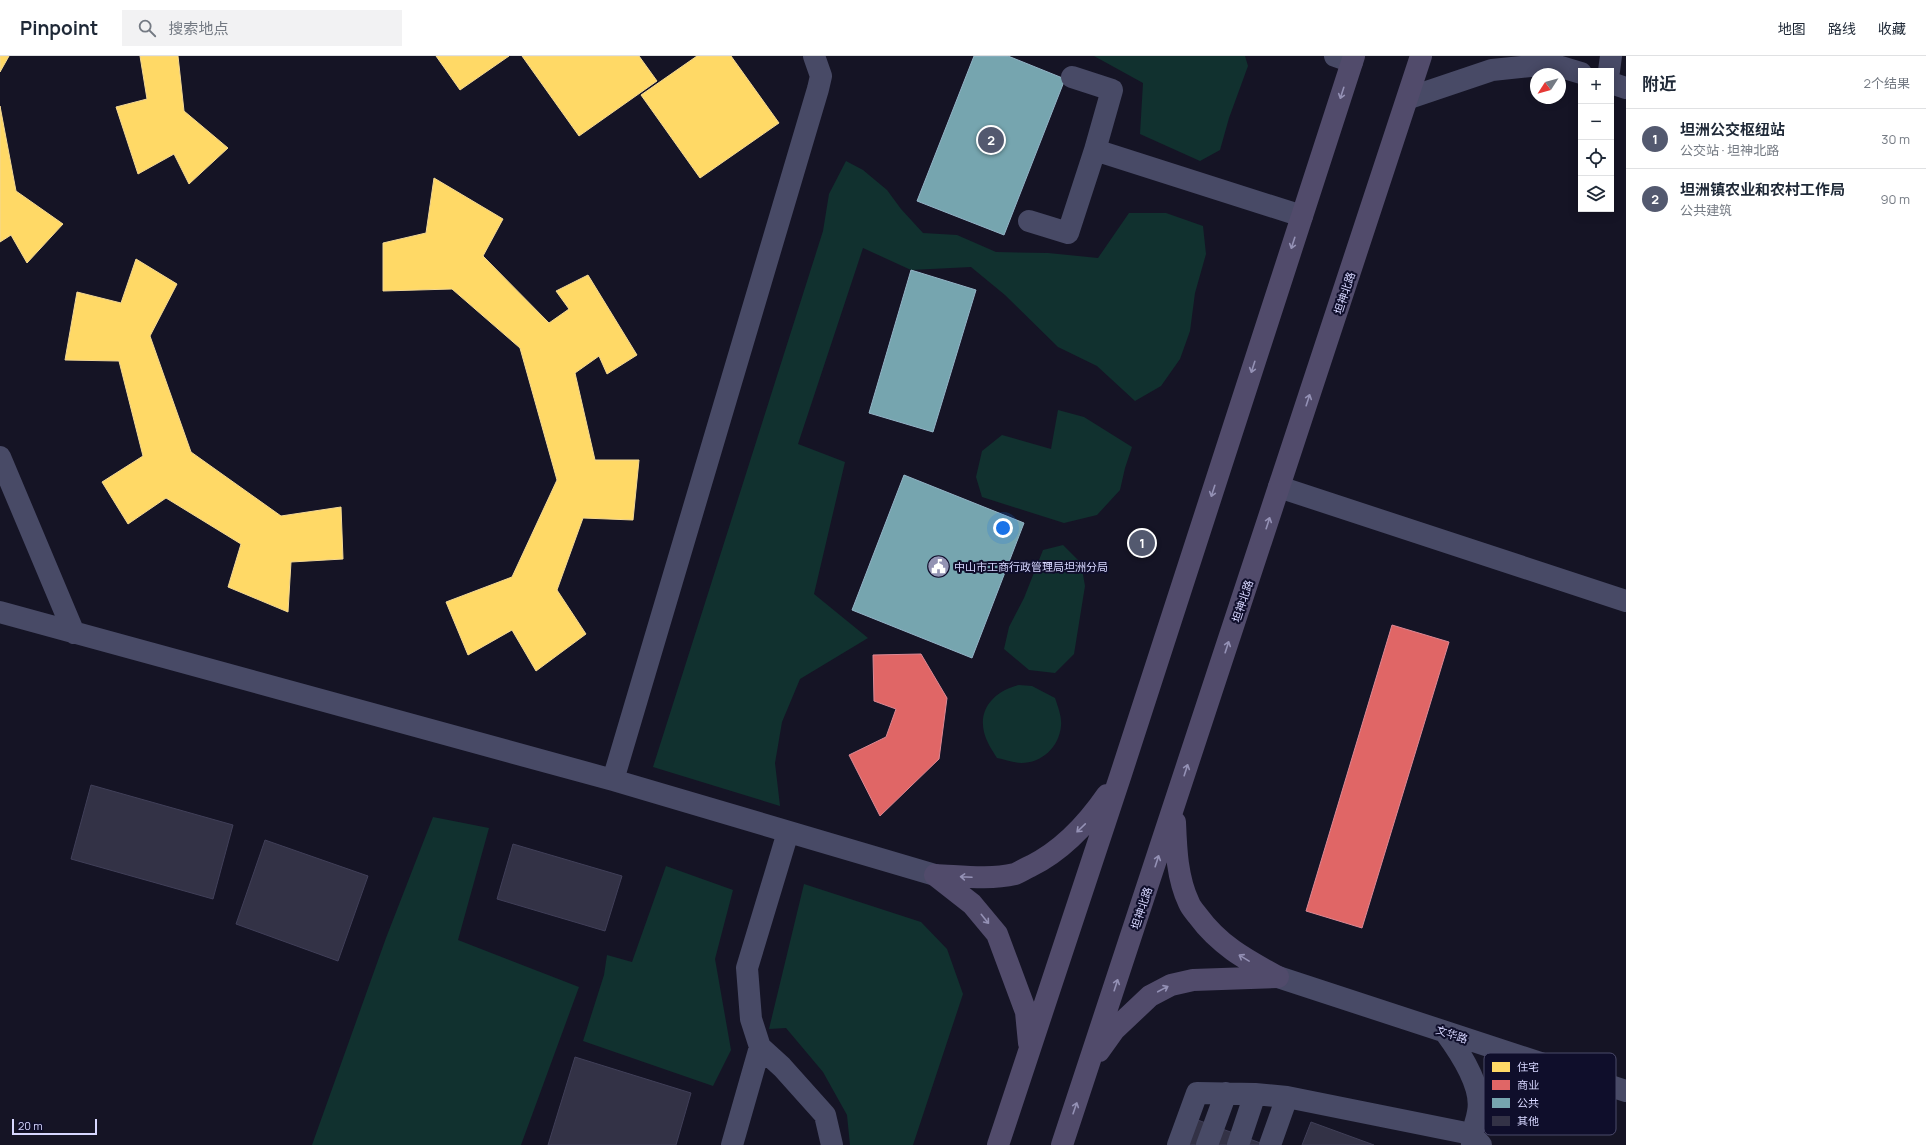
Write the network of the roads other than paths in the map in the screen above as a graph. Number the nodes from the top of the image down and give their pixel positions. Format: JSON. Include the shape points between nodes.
{"nodes":[{"id":1,"x":814,"y":56,"type":"edge"},
{"id":2,"x":1421,"y":56,"type":"edge"},
{"id":3,"x":1611,"y":56,"type":"edge"},
{"id":4,"x":1347,"y":58,"type":"edge"},
{"id":5,"x":1609,"y":68,"type":"edge"},
{"id":6,"x":1578,"y":72,"type":"edge"},
{"id":7,"x":1072,"y":77,"type":"dead end"},
{"id":8,"x":1614,"y":84,"type":"edge"},
{"id":9,"x":1626,"y":88,"type":"edge"},
{"id":10,"x":1409,"y":98,"type":"junction"},
{"id":11,"x":1095,"y":150,"type":"junction"},
{"id":12,"x":1302,"y":216,"type":"junction"},
{"id":13,"x":1029,"y":221,"type":"dead end"},
{"id":14,"x":0,"y":457,"type":"edge"},
{"id":15,"x":1280,"y":487,"type":"junction"},
{"id":16,"x":1626,"y":601,"type":"edge"},
{"id":17,"x":0,"y":612,"type":"edge"},
{"id":18,"x":74,"y":633,"type":"junction"},
{"id":19,"x":1121,"y":774,"type":"junction"},
{"id":20,"x":613,"y":780,"type":"junction"},
{"id":21,"x":1174,"y":807,"type":"junction"},
{"id":22,"x":788,"y":832,"type":"junction"},
{"id":23,"x":935,"y":875,"type":"junction"},
{"id":24,"x":1278,"y":977,"type":"junction"},
{"id":25,"x":1445,"y":1032,"type":"junction"},
{"id":26,"x":760,"y":1047,"type":"junction"},
{"id":27,"x":1029,"y":1051,"type":"junction"},
{"id":28,"x":1510,"y":1053,"type":"edge"},
{"id":29,"x":1088,"y":1066,"type":"junction"},
{"id":30,"x":1616,"y":1088,"type":"edge"},
{"id":31,"x":1626,"y":1091,"type":"edge"},
{"id":32,"x":1226,"y":1093,"type":"junction"},
{"id":33,"x":1255,"y":1094,"type":"junction"},
{"id":34,"x":1286,"y":1097,"type":"junction"},
{"id":35,"x":1484,"y":1107,"type":"edge"},
{"id":36,"x":1478,"y":1112,"type":"junction"},
{"id":37,"x":1475,"y":1141,"type":"edge"},
{"id":38,"x":732,"y":1145,"type":"edge"},
{"id":39,"x":832,"y":1145,"type":"edge"},
{"id":40,"x":998,"y":1145,"type":"edge"},
{"id":41,"x":1062,"y":1145,"type":"edge"},
{"id":42,"x":1178,"y":1145,"type":"edge"},
{"id":43,"x":1207,"y":1145,"type":"edge"},
{"id":44,"x":1238,"y":1145,"type":"edge"},
{"id":45,"x":1270,"y":1145,"type":"edge"}],
"edges":[{"from":1,"to":20,"type":"street","via":[[821,76],[818,89]]},
{"from":2,"to":10,"type":"main road","name":"坦神北路"},
{"from":3,"to":5,"type":"street"},
{"from":4,"to":12,"type":"main road","one_way":true},
{"from":6,"to":10,"type":"street","via":[[1551,64],[1492,70]]},
{"from":7,"to":11,"type":"street","via":[[1112,90]]},
{"from":8,"to":9,"type":"street"},
{"from":15,"to":10,"type":"main road","name":"坦神北路","one_way":true},
{"from":11,"to":12,"type":"street"},
{"from":11,"to":13,"type":"street","via":[[1068,233]]},
{"from":12,"to":19,"type":"main road","one_way":true},
{"from":14,"to":18,"type":"street"},
{"from":15,"to":16,"type":"street"},
{"from":21,"to":15,"type":"main road","name":"坦神北路","one_way":true},
{"from":17,"to":18,"type":"street"},
{"from":18,"to":20,"type":"street"},
{"from":19,"to":23,"type":"main road","one_way":true,"via":[[1090,820],[1046,858],[1016,873],[983,877]]},
{"from":19,"to":27,"type":"main road"},
{"from":20,"to":22,"type":"street"},
{"from":24,"to":21,"type":"main road","one_way":true,"via":[[1221,942],[1189,904],[1176,854]]},
{"from":29,"to":21,"type":"main road","name":"坦神北路","one_way":true},
{"from":22,"to":23,"type":"street"},
{"from":22,"to":26,"type":"street","via":[[747,968],[751,1019]]},
{"from":23,"to":27,"type":"main road","one_way":true,"via":[[972,904],[997,934],[1026,1012]]},
{"from":24,"to":25,"type":"street","name":"文华路"},
{"from":29,"to":24,"type":"main road","one_way":true,"via":[[1114,1030],[1150,996],[1171,985],[1193,980]]},
{"from":25,"to":28,"type":"street","name":"文华路"},
{"from":25,"to":36,"type":"street","via":[[1459,1052],[1472,1080],[1478,1097]]},
{"from":26,"to":38,"type":"street"},
{"from":26,"to":39,"type":"street","via":[[782,1067],[825,1115]]},
{"from":27,"to":40,"type":"main road"},
{"from":41,"to":29,"type":"main road","name":"坦神北路","one_way":true},
{"from":30,"to":31,"type":"street","name":"文华路"},
{"from":32,"to":33,"type":"street"},
{"from":32,"to":42,"type":"street","via":[[1198,1093]]},
{"from":32,"to":43,"type":"street"},
{"from":33,"to":34,"type":"street"},
{"from":33,"to":44,"type":"street"},
{"from":34,"to":37,"type":"street"},
{"from":34,"to":45,"type":"street"},
{"from":35,"to":36,"type":"street"},
{"from":36,"to":37,"type":"street"}]}
